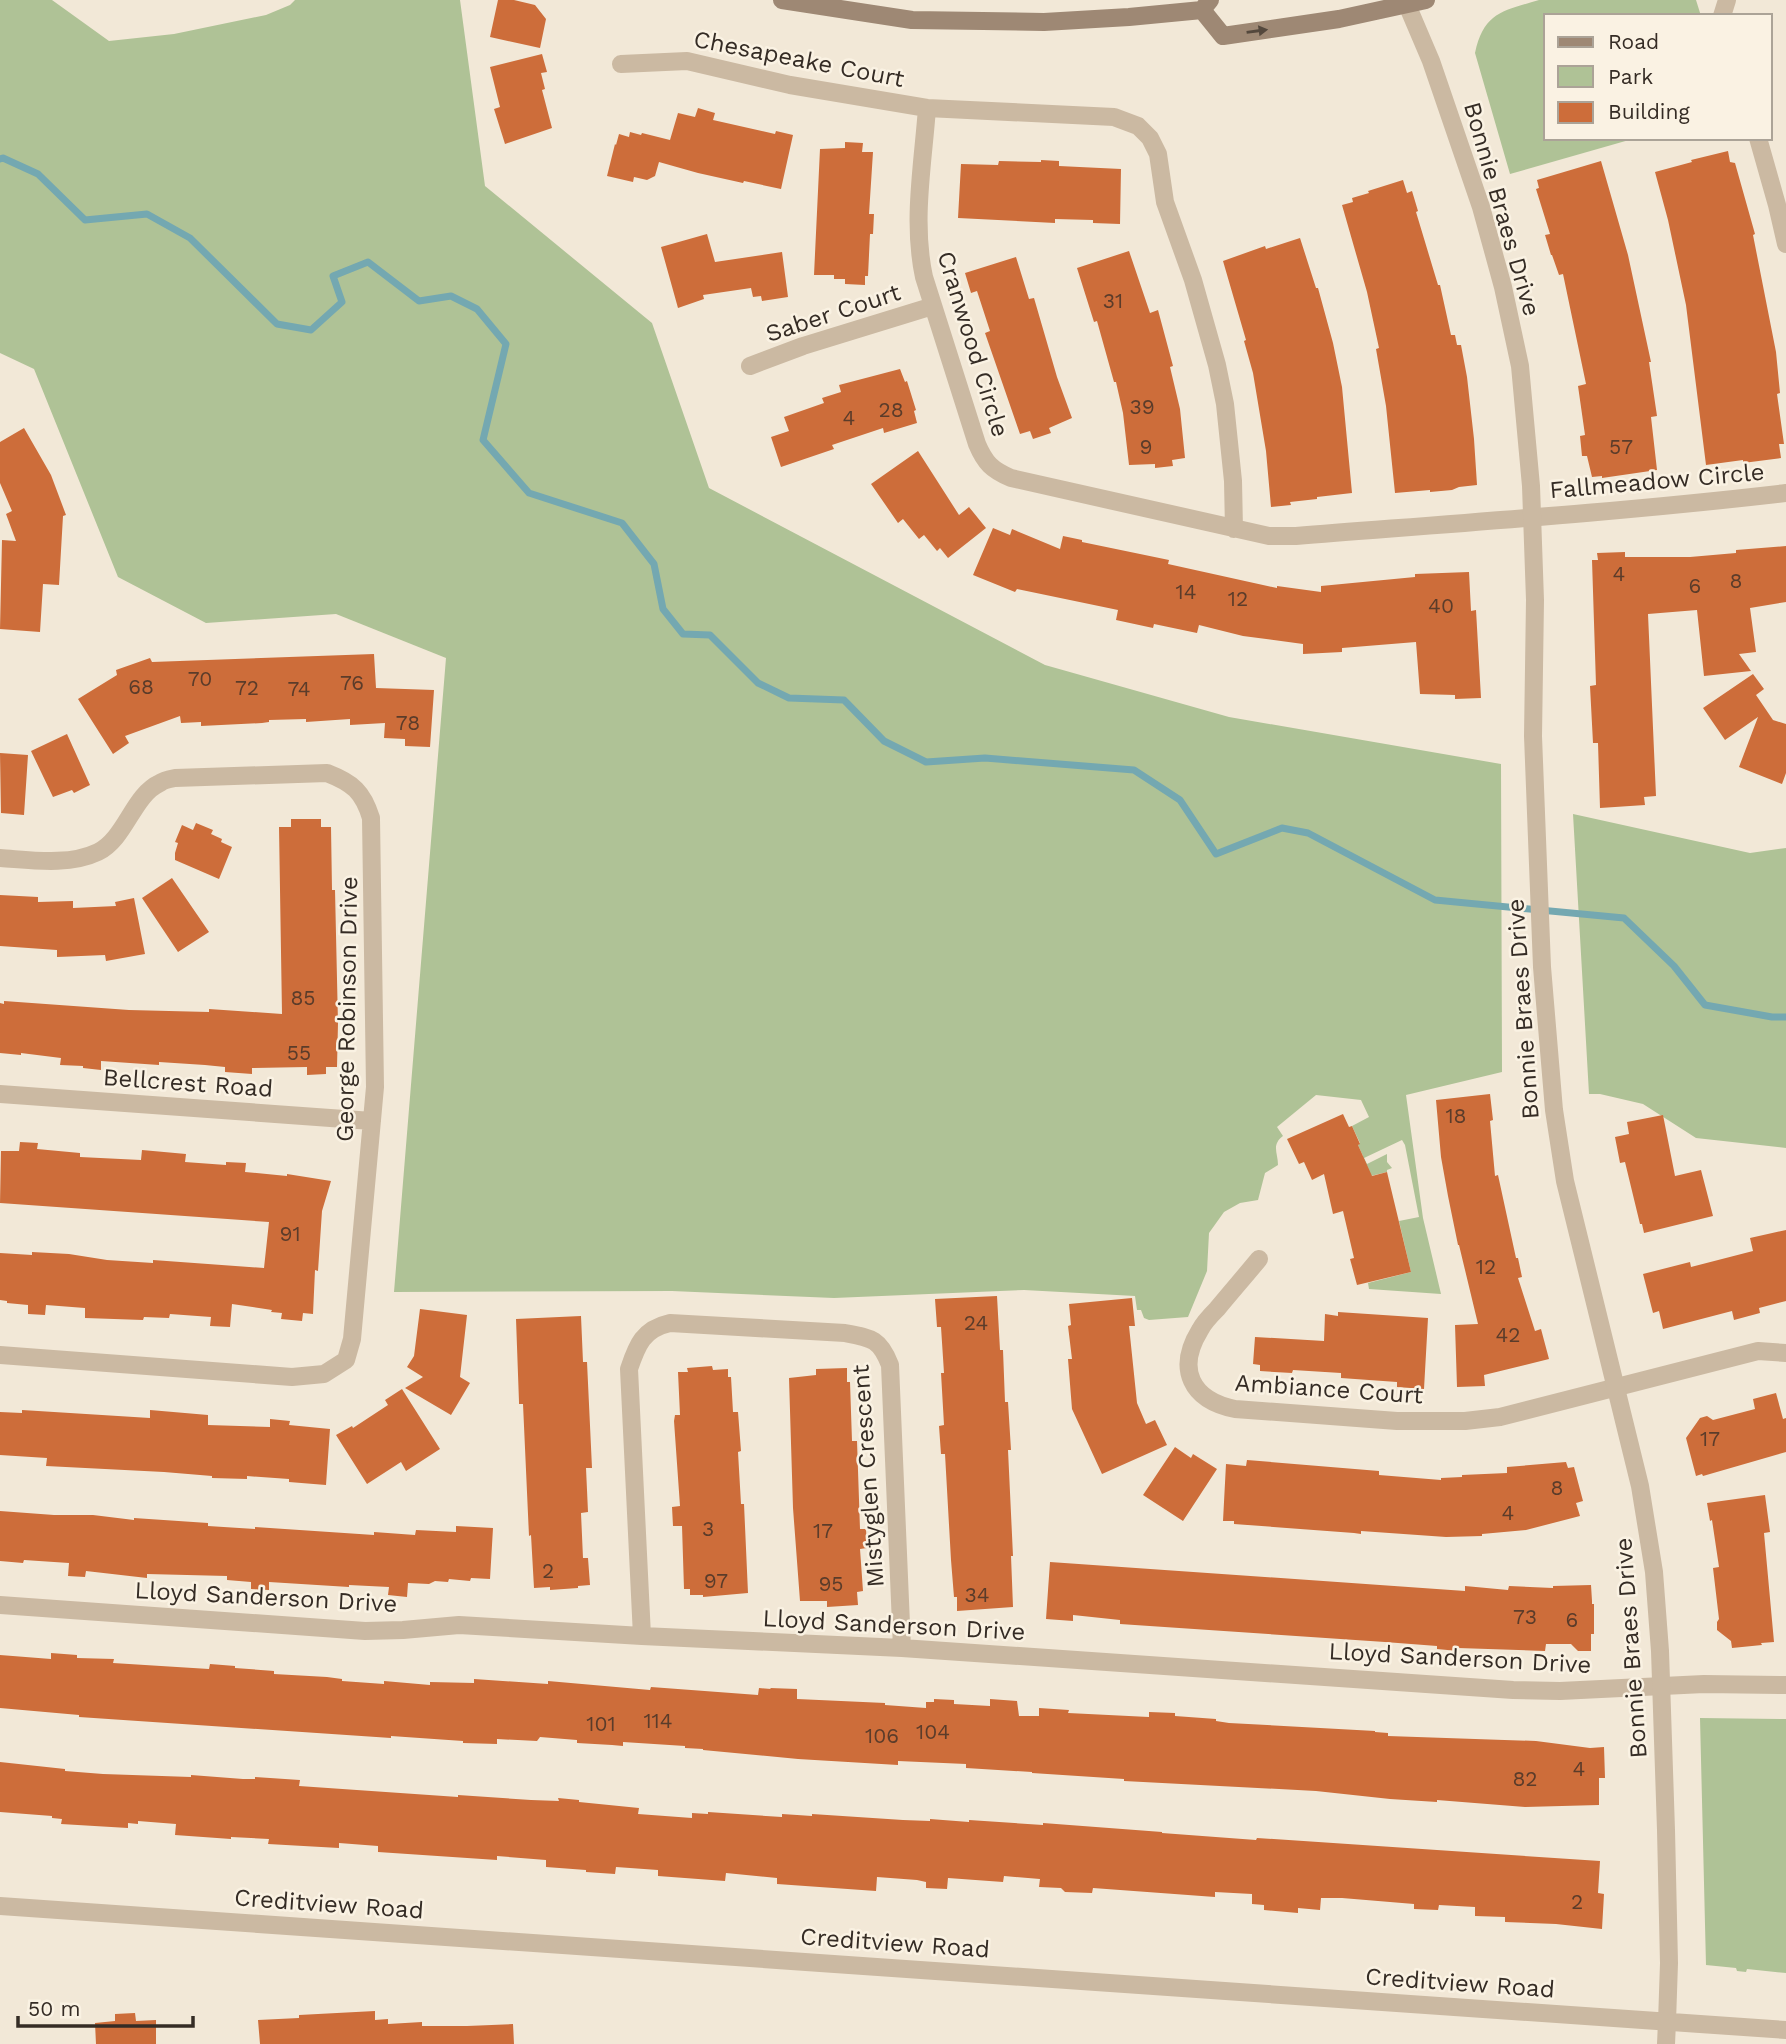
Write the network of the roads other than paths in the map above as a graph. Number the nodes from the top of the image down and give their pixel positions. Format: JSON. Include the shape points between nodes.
{"nodes":[{"id":1,"x":782,"y":0,"type":"edge"},
{"id":2,"x":1426,"y":0,"type":"edge"},
{"id":3,"x":1406,"y":2,"type":"edge"},
{"id":4,"x":1206,"y":5,"type":"edge"},
{"id":5,"x":621,"y":64,"type":"dead end"},
{"id":6,"x":927,"y":108,"type":"junction"},
{"id":7,"x":1759,"y":140,"type":"edge"},
{"id":8,"x":1786,"y":244,"type":"edge"},
{"id":9,"x":933,"y":306,"type":"junction"},
{"id":10,"x":750,"y":366,"type":"dead end"},
{"id":11,"x":1786,"y":493,"type":"edge"},
{"id":12,"x":1532,"y":517,"type":"junction"},
{"id":13,"x":1234,"y":529,"type":"junction"},
{"id":14,"x":0,"y":858,"type":"edge"},
{"id":15,"x":0,"y":1094,"type":"edge"},
{"id":16,"x":372,"y":1121,"type":"junction"},
{"id":17,"x":1259,"y":1259,"type":"dead end"},
{"id":18,"x":1786,"y":1353,"type":"edge"},
{"id":19,"x":0,"y":1355,"type":"edge"},
{"id":20,"x":1616,"y":1387,"type":"junction"},
{"id":21,"x":0,"y":1605,"type":"edge"},
{"id":22,"x":642,"y":1636,"type":"junction"},
{"id":23,"x":902,"y":1648,"type":"junction"},
{"id":24,"x":1786,"y":1685,"type":"edge"},
{"id":25,"x":1661,"y":1687,"type":"junction"},
{"id":26,"x":0,"y":1906,"type":"edge"},
{"id":27,"x":1667,"y":2022,"type":"junction"},
{"id":28,"x":1786,"y":2030,"type":"edge"},
{"id":29,"x":1666,"y":2044,"type":"edge"}],
"edges":[{"from":1,"to":4,"type":"main road","via":[[912,20],[1044,22],[1129,17]]},
{"from":2,"to":3,"type":"main road"},
{"from":4,"to":3,"type":"main road","one_way":true,"via":[[1223,36],[1339,19]]},
{"from":3,"to":12,"type":"street","name":"Bonnie Braes Drive","via":[[1482,207],[1503,287],[1520,366]]},
{"from":5,"to":6,"type":"street","name":"Chesapeake Court","via":[[687,61],[790,85]]},
{"from":6,"to":9,"type":"street","name":"Cranwood Circle","via":[[918,245]]},
{"from":6,"to":13,"type":"street","via":[[1114,117],[1138,126],[1150,138],[1158,154],[1165,202],[1217,365],[1230,442]]},
{"from":7,"to":8,"type":"street"},
{"from":9,"to":10,"type":"street","name":"Saber Court"},
{"from":9,"to":13,"type":"street","name":"Cranwood Circle","via":[[982,457],[994,471]]},
{"from":11,"to":12,"type":"street","name":"Fallmeadow Circle"},
{"from":12,"to":13,"type":"street","name":"Cranwood Circle","via":[[1296,536]]},
{"from":12,"to":20,"type":"street","name":"Bonnie Braes Drive","via":[[1533,736],[1542,967],[1552,1083],[1565,1181]]},
{"from":14,"to":16,"type":"street","name":"George Robinson Drive","via":[[69,860],[99,851],[117,836],[158,783],[175,778],[327,773],[345,780],[357,789],[371,818]]},
{"from":15,"to":16,"type":"street","name":"Bellcrest Road"},
{"from":16,"to":19,"type":"street","name":"George Robinson Drive","via":[[352,1339],[346,1360],[324,1374],[292,1377]]},
{"from":17,"to":20,"type":"street","name":"Ambiance Court","via":[[1200,1329],[1189,1352],[1194,1386],[1218,1405],[1397,1421],[1465,1421],[1500,1417]]},
{"from":18,"to":20,"type":"street","name":"Ambiance Court","via":[[1758,1351]]},
{"from":20,"to":25,"type":"street","name":"Bonnie Braes Drive","via":[[1647,1522]]},
{"from":21,"to":22,"type":"street","name":"Lloyd Sanderson Drive","via":[[365,1631],[459,1625]]},
{"from":22,"to":23,"type":"street","name":"Lloyd Sanderson Drive"},
{"from":22,"to":23,"type":"street","name":"Mistyglen Crescent","via":[[629,1369],[645,1335],[670,1323],[845,1333],[866,1337],[884,1349],[890,1365]]},
{"from":23,"to":25,"type":"street","name":"Lloyd Sanderson Drive","via":[[1513,1690]]},
{"from":24,"to":25,"type":"street","name":"Lloyd Sanderson Drive"},
{"from":25,"to":27,"type":"street","name":"Bonnie Braes Drive"},
{"from":26,"to":27,"type":"street","name":"Creditview Road"},
{"from":27,"to":28,"type":"street","name":"Creditview Road"},
{"from":27,"to":29,"type":"street","name":"Bonnie Braes Drive"}]}
